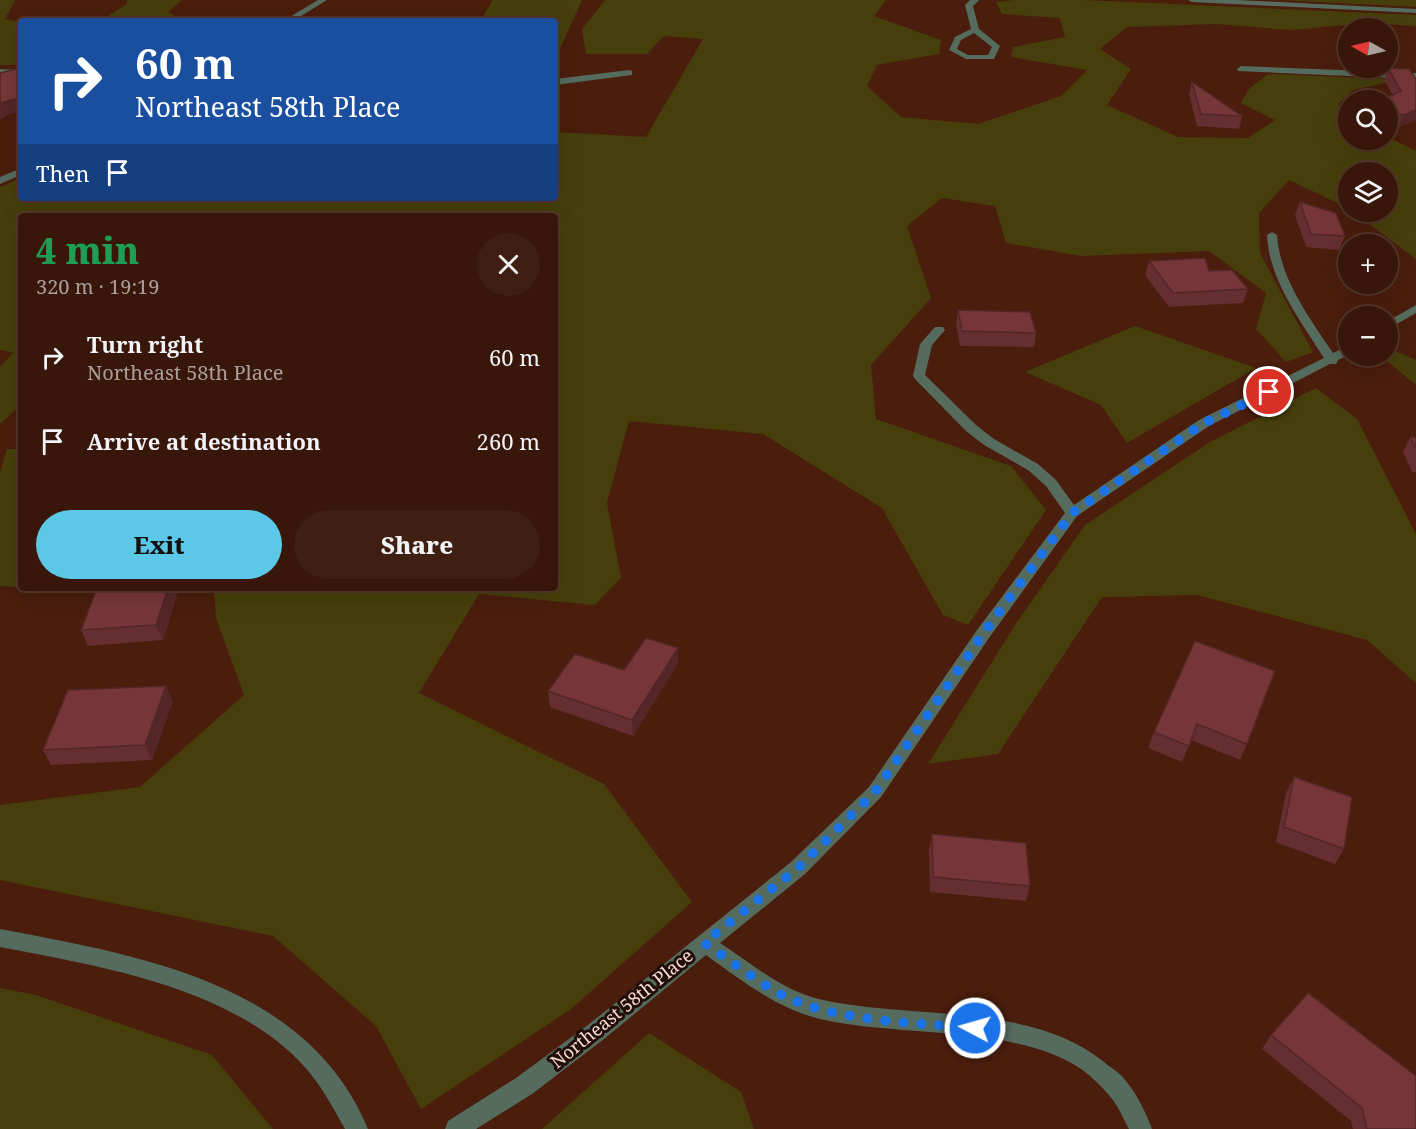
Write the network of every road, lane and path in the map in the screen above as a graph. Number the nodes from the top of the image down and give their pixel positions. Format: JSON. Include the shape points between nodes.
{"nodes":[{"id":1,"x":323,"y":0,"type":"edge"},
{"id":2,"x":975,"y":0,"type":"edge"},
{"id":3,"x":1192,"y":0,"type":"edge"},
{"id":4,"x":1416,"y":10,"type":"edge"},
{"id":5,"x":292,"y":18,"type":"edge"},
{"id":6,"x":975,"y":30,"type":"junction"},
{"id":7,"x":1241,"y":69,"type":"dead end"},
{"id":8,"x":0,"y":72,"type":"edge"},
{"id":9,"x":18,"y":73,"type":"edge"},
{"id":10,"x":629,"y":73,"type":"dead end"},
{"id":11,"x":1416,"y":76,"type":"edge"},
{"id":12,"x":558,"y":82,"type":"edge"},
{"id":13,"x":18,"y":172,"type":"edge"},
{"id":14,"x":0,"y":181,"type":"edge"},
{"id":15,"x":1272,"y":235,"type":"dead end"},
{"id":16,"x":1416,"y":308,"type":"edge"},
{"id":17,"x":1398,"y":320,"type":"edge"},
{"id":18,"x":939,"y":330,"type":"dead end"},
{"id":19,"x":1338,"y":357,"type":"edge"},
{"id":20,"x":1332,"y":361,"type":"junction"},
{"id":21,"x":1072,"y":513,"type":"junction"},
{"id":22,"x":0,"y":938,"type":"edge"},
{"id":23,"x":704,"y":943,"type":"junction"},
{"id":24,"x":357,"y":1129,"type":"edge"},
{"id":25,"x":456,"y":1129,"type":"edge"},
{"id":26,"x":1141,"y":1129,"type":"edge"}],
"edges":[{"from":1,"to":5,"type":"street"},
{"from":2,"to":6,"type":"street","via":[[969,5]]},
{"from":3,"to":4,"type":"street"},
{"from":6,"to":6,"type":"street","via":[[958,39],[953,50],[966,57],[991,57],[996,46]]},
{"from":7,"to":11,"type":"street"},
{"from":8,"to":9,"type":"street"},
{"from":10,"to":12,"type":"street"},
{"from":13,"to":14,"type":"street"},
{"from":15,"to":20,"type":"street","via":[[1270,248],[1292,297]]},
{"from":16,"to":17,"type":"street"},
{"from":18,"to":21,"type":"street","via":[[926,344],[919,376],[971,428],[1034,466]]},
{"from":19,"to":20,"type":"street","name":"Northeast 58th Place"},
{"from":20,"to":21,"type":"street","name":"Northeast 58th Place","via":[[1204,423]]},
{"from":21,"to":23,"type":"street","name":"Northeast 58th Place","via":[[875,792],[798,868]]},
{"from":22,"to":24,"type":"street","via":[[120,962],[172,977],[251,1013],[283,1034],[315,1063]]},
{"from":23,"to":25,"type":"street","name":"Northeast 58th Place","via":[[524,1086]]},
{"from":23,"to":26,"type":"street","via":[[791,1000],[817,1009],[1018,1033],[1059,1046],[1084,1058],[1115,1085]]}]}
